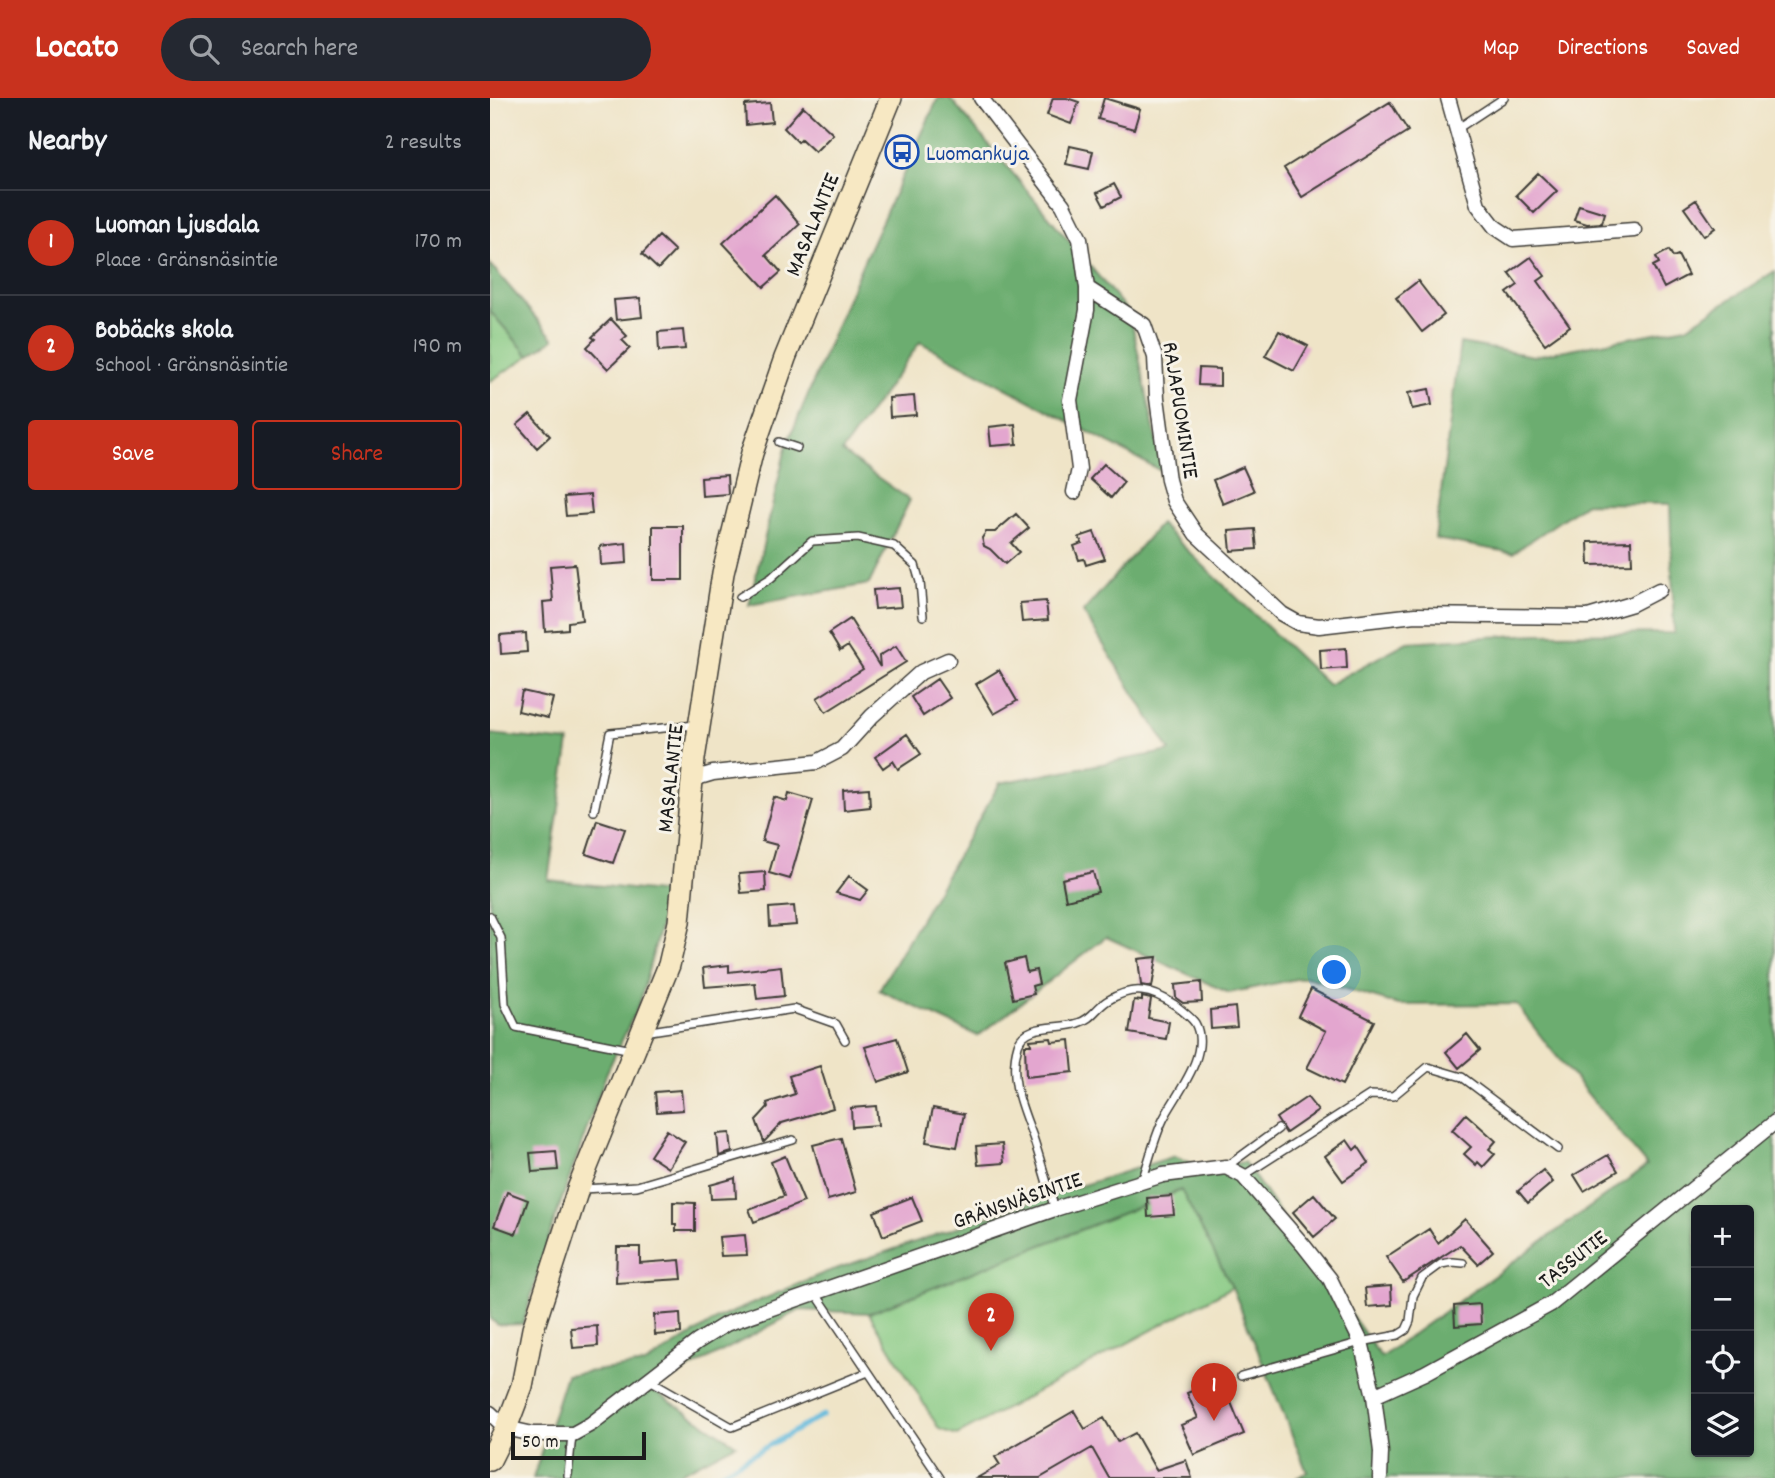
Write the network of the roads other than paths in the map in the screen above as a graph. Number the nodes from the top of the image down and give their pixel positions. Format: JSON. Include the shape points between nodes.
{"nodes":[{"id":1,"x":891,"y":98,"type":"edge"},
{"id":2,"x":981,"y":98,"type":"edge"},
{"id":3,"x":1448,"y":98,"type":"edge"},
{"id":4,"x":1504,"y":98,"type":"edge"},
{"id":5,"x":1457,"y":130,"type":"junction"},
{"id":6,"x":1634,"y":230,"type":"dead end"},
{"id":7,"x":1087,"y":288,"type":"junction"},
{"id":8,"x":779,"y":442,"type":"dead end"},
{"id":9,"x":797,"y":448,"type":"dead end"},
{"id":10,"x":1074,"y":492,"type":"dead end"},
{"id":11,"x":1659,"y":590,"type":"dead end"},
{"id":12,"x":740,"y":597,"type":"dead end"},
{"id":13,"x":923,"y":616,"type":"dead end"},
{"id":14,"x":948,"y":660,"type":"dead end"},
{"id":15,"x":700,"y":725,"type":"junction"},
{"id":16,"x":693,"y":779,"type":"junction"},
{"id":17,"x":594,"y":811,"type":"dead end"},
{"id":18,"x":490,"y":916,"type":"edge"},
{"id":19,"x":845,"y":1040,"type":"dead end"},
{"id":20,"x":639,"y":1042,"type":"junction"},
{"id":21,"x":1775,"y":1122,"type":"edge"},
{"id":22,"x":1278,"y":1129,"type":"dead end"},
{"id":23,"x":793,"y":1140,"type":"dead end"},
{"id":24,"x":1558,"y":1149,"type":"dead end"},
{"id":25,"x":1226,"y":1167,"type":"junction"},
{"id":26,"x":1243,"y":1176,"type":"junction"},
{"id":27,"x":1142,"y":1181,"type":"junction"},
{"id":28,"x":579,"y":1189,"type":"junction"},
{"id":29,"x":1055,"y":1209,"type":"junction"},
{"id":30,"x":1462,"y":1263,"type":"dead end"},
{"id":31,"x":816,"y":1294,"type":"junction"},
{"id":32,"x":1360,"y":1342,"type":"junction"},
{"id":33,"x":868,"y":1372,"type":"junction"},
{"id":34,"x":1241,"y":1376,"type":"dead end"},
{"id":35,"x":648,"y":1378,"type":"junction"},
{"id":36,"x":1374,"y":1396,"type":"junction"},
{"id":37,"x":490,"y":1413,"type":"edge"},
{"id":38,"x":506,"y":1428,"type":"junction"},
{"id":39,"x":572,"y":1434,"type":"junction"},
{"id":40,"x":490,"y":1460,"type":"edge"},
{"id":41,"x":568,"y":1475,"type":"dead end"},
{"id":42,"x":940,"y":1478,"type":"edge"},
{"id":43,"x":1380,"y":1478,"type":"edge"}],
"edges":[{"from":1,"to":15,"type":"street","name":"MASALANTIE","via":[[785,358],[752,453],[723,573]]},
{"from":2,"to":7,"type":"street","via":[[1063,205],[1080,239]]},
{"from":3,"to":5,"type":"street"},
{"from":4,"to":5,"type":"lane"},
{"from":5,"to":6,"type":"street","via":[[1478,205],[1495,227],[1513,239]]},
{"from":7,"to":10,"type":"street","via":[[1070,400],[1079,469]]},
{"from":7,"to":11,"type":"street","name":"RAJAPUOMINTIE","via":[[1144,325],[1155,357],[1164,453],[1174,501],[1196,534],[1290,619],[1319,626],[1415,615],[1588,617]]},
{"from":8,"to":9,"type":"lane"},
{"from":12,"to":13,"type":"lane","via":[[771,578],[812,541],[858,538],[894,546],[915,565]]},
{"from":14,"to":16,"type":"street","via":[[921,672],[842,749],[817,762]]},
{"from":15,"to":16,"type":"street","name":"MASALANTIE"},
{"from":15,"to":17,"type":"lane","via":[[610,733]]},
{"from":16,"to":20,"type":"street","name":"MASALANTIE","via":[[679,922],[669,965]]},
{"from":18,"to":20,"type":"lane","via":[[501,938],[505,1004],[516,1027]]},
{"from":19,"to":20,"type":"lane","via":[[836,1024],[794,1009]]},
{"from":20,"to":28,"type":"street","name":"MASALANTIE"},
{"from":21,"to":36,"type":"street","name":"TASSUTIE","via":[[1551,1304]]},
{"from":22,"to":25,"type":"lane"},
{"from":23,"to":28,"type":"lane","via":[[637,1186]]},
{"from":24,"to":26,"type":"lane","via":[[1462,1077],[1428,1067],[1393,1096],[1370,1096]]},
{"from":25,"to":26,"type":"street"},
{"from":25,"to":27,"type":"street","name":"GRÄNSNÄSINTIE"},
{"from":26,"to":32,"type":"street","via":[[1330,1279]]},
{"from":27,"to":29,"type":"street","name":"GRÄNSNÄSINTIE"},
{"from":27,"to":29,"type":"lane","via":[[1163,1120],[1185,1087],[1199,1043],[1195,1024],[1163,996],[1145,989],[1106,1002],[1082,1022],[1021,1036],[1015,1070],[1018,1100]]},
{"from":28,"to":38,"type":"street","name":"MASALANTIE"},
{"from":29,"to":31,"type":"street","name":"GRÄNSNÄSINTIE"},
{"from":30,"to":32,"type":"lane","via":[[1441,1264],[1422,1278],[1406,1330]]},
{"from":31,"to":33,"type":"lane"},
{"from":31,"to":35,"type":"street","name":"GRÄNSNÄSINTIE","via":[[726,1324]]},
{"from":32,"to":34,"type":"lane"},
{"from":32,"to":36,"type":"street"},
{"from":33,"to":35,"type":"lane","via":[[732,1427]]},
{"from":33,"to":42,"type":"lane"},
{"from":35,"to":39,"type":"street","name":"GRÄNSNÄSINTIE"},
{"from":36,"to":43,"type":"street"},
{"from":37,"to":38,"type":"street"},
{"from":38,"to":39,"type":"street","via":[[533,1434]]},
{"from":38,"to":40,"type":"street","name":"MASALANTIE"},
{"from":39,"to":41,"type":"lane"}]}
